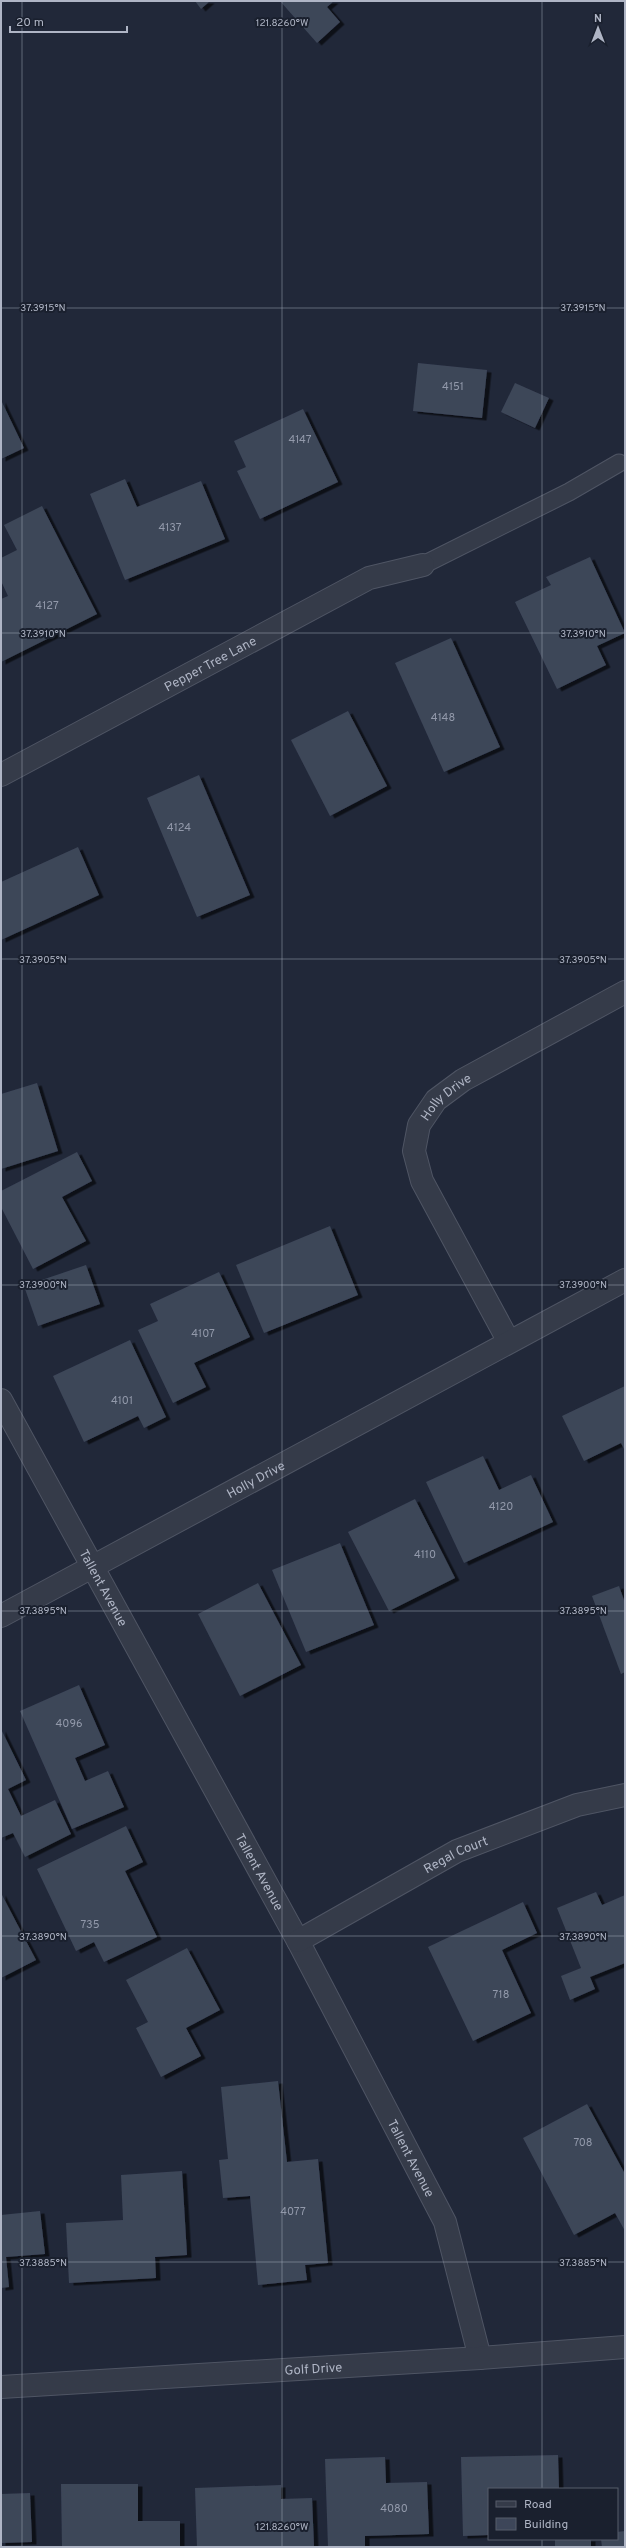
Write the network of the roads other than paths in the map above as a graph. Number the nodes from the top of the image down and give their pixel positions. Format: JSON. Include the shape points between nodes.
{"nodes":[{"id":1,"x":619,"y":463,"type":"dead end"},
{"id":2,"x":423,"y":565,"type":"joint"},
{"id":3,"x":1,"y":775,"type":"edge"},
{"id":4,"x":625,"y":992,"type":"edge"},
{"id":5,"x":625,"y":1280,"type":"edge"},
{"id":6,"x":509,"y":1342,"type":"junction"},
{"id":7,"x":1,"y":1400,"type":"edge"},
{"id":8,"x":92,"y":1566,"type":"junction"},
{"id":9,"x":1,"y":1616,"type":"edge"},
{"id":10,"x":625,"y":1796,"type":"edge"},
{"id":11,"x":298,"y":1941,"type":"junction"},
{"id":12,"x":625,"y":2347,"type":"edge"},
{"id":13,"x":480,"y":2358,"type":"junction"},
{"id":14,"x":1,"y":2387,"type":"edge"}],
"edges":[{"from":1,"to":2,"type":"lane","via":[[569,492]]},
{"from":2,"to":3,"type":"street","name":"Pepper Tree Lane","via":[[369,578]]},
{"from":4,"to":6,"type":"street","name":"Holly Drive","via":[[463,1080],[436,1100],[419,1125],[414,1151],[422,1181]]},
{"from":5,"to":6,"type":"street","name":"Holly Drive"},
{"from":6,"to":8,"type":"street","name":"Holly Drive"},
{"from":7,"to":8,"type":"street","name":"Tallent Avenue"},
{"from":8,"to":9,"type":"street","name":"Holly Drive"},
{"from":8,"to":11,"type":"street","name":"Tallent Avenue"},
{"from":10,"to":11,"type":"street","name":"Regal Court","via":[[577,1805],[457,1851]]},
{"from":11,"to":13,"type":"street","name":"Tallent Avenue","via":[[445,2222]]},
{"from":12,"to":13,"type":"street","name":"Golf Drive"},
{"from":13,"to":14,"type":"street","name":"Golf Drive"}]}
